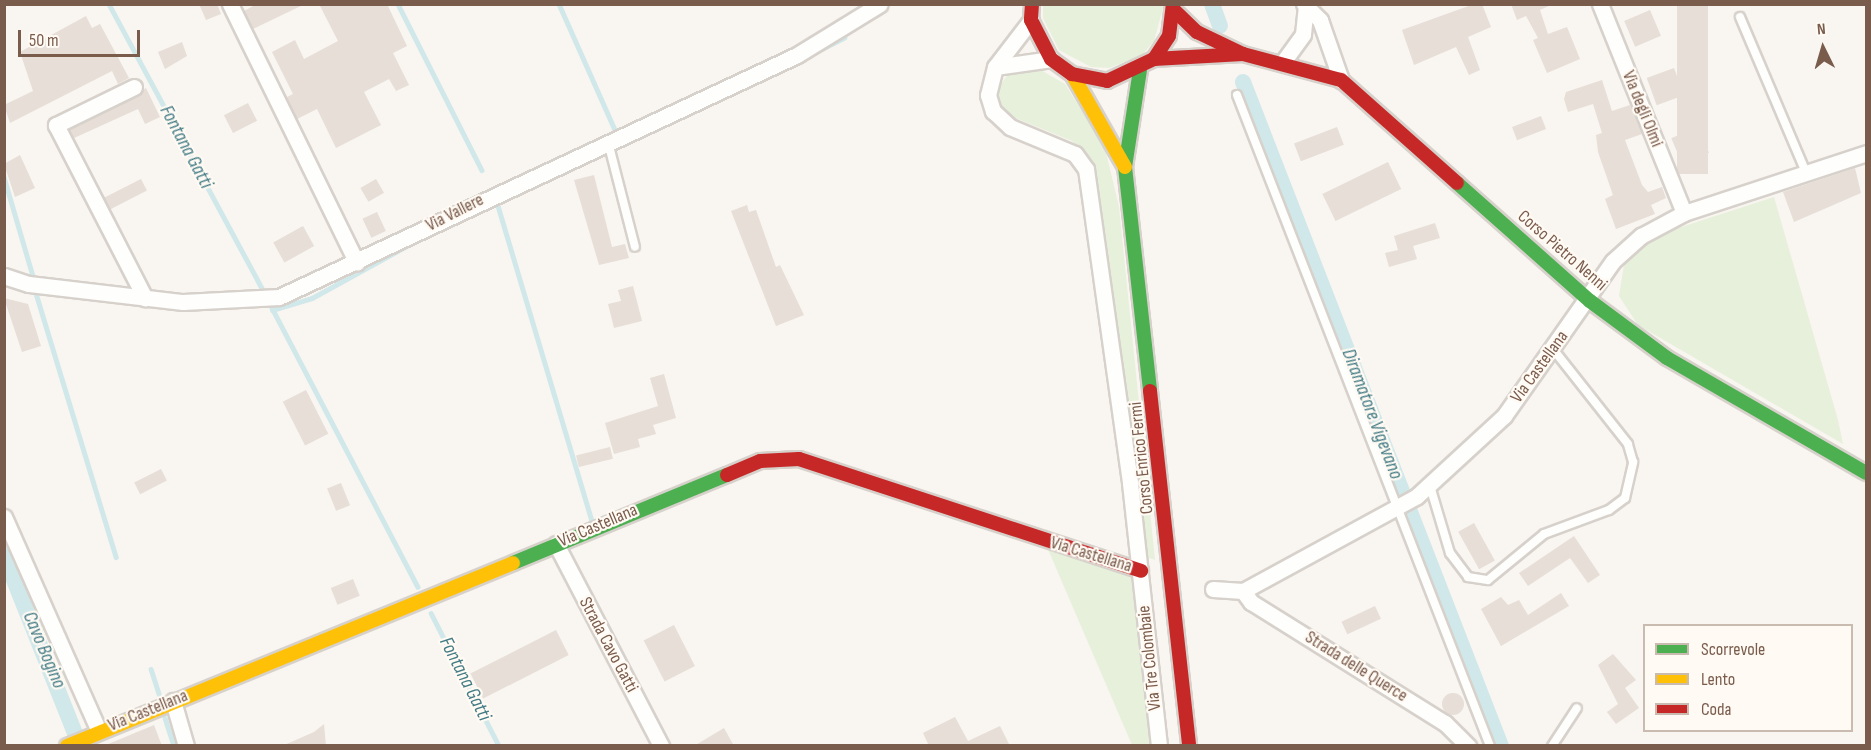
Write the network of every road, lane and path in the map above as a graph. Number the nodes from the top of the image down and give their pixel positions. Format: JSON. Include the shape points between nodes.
{"nodes":[{"id":1,"x":230,"y":4,"type":"edge"},
{"id":2,"x":880,"y":4,"type":"edge"},
{"id":3,"x":1600,"y":4,"type":"edge"},
{"id":4,"x":1305,"y":6,"type":"edge"},
{"id":5,"x":1174,"y":7,"type":"edge"},
{"id":6,"x":1031,"y":12,"type":"edge"},
{"id":7,"x":1740,"y":17,"type":"dead end"},
{"id":8,"x":1243,"y":54,"type":"junction"},
{"id":9,"x":1154,"y":58,"type":"junction"},
{"id":10,"x":1051,"y":59,"type":"junction"},
{"id":11,"x":1283,"y":62,"type":"junction"},
{"id":12,"x":995,"y":67,"type":"junction"},
{"id":13,"x":1140,"y":70,"type":"junction"},
{"id":14,"x":1072,"y":74,"type":"junction"},
{"id":15,"x":1341,"y":80,"type":"junction"},
{"id":16,"x":134,"y":87,"type":"dead end"},
{"id":17,"x":1237,"y":95,"type":"dead end"},
{"id":18,"x":608,"y":141,"type":"junction"},
{"id":19,"x":1866,"y":153,"type":"edge"},
{"id":20,"x":1125,"y":167,"type":"junction"},
{"id":21,"x":1805,"y":170,"type":"junction"},
{"id":22,"x":1684,"y":213,"type":"junction"},
{"id":23,"x":634,"y":247,"type":"dead end"},
{"id":24,"x":357,"y":263,"type":"junction"},
{"id":25,"x":4,"y":276,"type":"edge"},
{"id":26,"x":145,"y":298,"type":"junction"},
{"id":27,"x":1590,"y":301,"type":"junction"},
{"id":28,"x":1553,"y":349,"type":"junction"},
{"id":29,"x":1866,"y":473,"type":"edge"},
{"id":30,"x":1430,"y":486,"type":"junction"},
{"id":31,"x":1396,"y":508,"type":"junction"},
{"id":32,"x":4,"y":517,"type":"edge"},
{"id":33,"x":556,"y":544,"type":"junction"},
{"id":34,"x":1141,"y":571,"type":"junction"},
{"id":35,"x":1213,"y":589,"type":"dead end"},
{"id":36,"x":1243,"y":591,"type":"junction"},
{"id":37,"x":173,"y":701,"type":"junction"},
{"id":38,"x":1577,"y":708,"type":"dead end"},
{"id":39,"x":96,"y":733,"type":"junction"},
{"id":40,"x":67,"y":746,"type":"edge"},
{"id":41,"x":186,"y":746,"type":"edge"},
{"id":42,"x":661,"y":746,"type":"edge"},
{"id":43,"x":1159,"y":746,"type":"edge"},
{"id":44,"x":1189,"y":746,"type":"edge"},
{"id":45,"x":1468,"y":746,"type":"edge"},
{"id":46,"x":1490,"y":746,"type":"edge"},
{"id":47,"x":1552,"y":746,"type":"edge"}],
"edges":[{"from":1,"to":24,"type":"street"},
{"from":2,"to":18,"type":"street","name":"Via Vallere","via":[[797,55]]},
{"from":3,"to":22,"type":"street","name":"Via degli Olmi"},
{"from":4,"to":11,"type":"street","via":[[1303,34]]},
{"from":4,"to":15,"type":"street","via":[[1320,20]]},
{"from":5,"to":8,"type":"main road","name":"Corso Pietro Nenni","via":[[1197,32]]},
{"from":5,"to":9,"type":"main road","via":[[1169,36]]},
{"from":6,"to":10,"type":"main road"},
{"from":6,"to":12,"type":"street"},
{"from":7,"to":21,"type":"lane"},
{"from":8,"to":9,"type":"main road","name":"Corso Pietro Nenni"},
{"from":8,"to":11,"type":"main road","name":"Corso Pietro Nenni"},
{"from":9,"to":13,"type":"main road"},
{"from":10,"to":12,"type":"street"},
{"from":10,"to":14,"type":"main road"},
{"from":11,"to":15,"type":"main road","name":"Corso Pietro Nenni"},
{"from":12,"to":34,"type":"street","name":"Via Tre Colombaie","via":[[988,95],[993,111],[1010,127],[1075,154],[1086,169]]},
{"from":13,"to":14,"type":"main road","via":[[1107,81]]},
{"from":13,"to":20,"type":"main road","name":"Corso Enrico Fermi","via":[[1130,109]]},
{"from":14,"to":20,"type":"main road","name":"Corso Enrico Fermi"},
{"from":15,"to":27,"type":"main road","name":"Corso Pietro Nenni"},
{"from":16,"to":26,"type":"street","via":[[57,125]]},
{"from":17,"to":31,"type":"lane"},
{"from":18,"to":23,"type":"lane"},
{"from":18,"to":24,"type":"street","name":"Via Vallere"},
{"from":19,"to":21,"type":"street","name":"Via Castellana"},
{"from":20,"to":44,"type":"main road","name":"Corso Enrico Fermi"},
{"from":21,"to":22,"type":"street","name":"Via Castellana"},
{"from":22,"to":27,"type":"street","name":"Via Castellana","via":[[1641,236],[1613,261]]},
{"from":24,"to":26,"type":"street","name":"Via Vallere","via":[[279,297],[183,302]]},
{"from":25,"to":26,"type":"street","name":"Via Vallere","via":[[29,284]]},
{"from":27,"to":28,"type":"street","name":"Via Castellana"},
{"from":27,"to":29,"type":"main road","name":"Corso Pietro Nenni","via":[[1667,358]]},
{"from":28,"to":30,"type":"street","name":"Via Castellana","via":[[1487,436]]},
{"from":28,"to":30,"type":"lane","via":[[1628,444],[1633,462],[1625,498],[1544,534],[1488,580],[1468,577],[1450,553]]},
{"from":30,"to":31,"type":"street","name":"Via Castellana"},
{"from":31,"to":36,"type":"street","name":"Via Castellana"},
{"from":31,"to":46,"type":"lane"},
{"from":32,"to":39,"type":"street"},
{"from":33,"to":34,"type":"main road","name":"Via Castellana","via":[[723,472],[760,461],[799,459]]},
{"from":33,"to":37,"type":"main road","name":"Via Castellana"},
{"from":33,"to":42,"type":"street","name":"Strada Cavo Gatti"},
{"from":34,"to":43,"type":"street","name":"Via Tre Colombaie"},
{"from":35,"to":36,"type":"street"},
{"from":36,"to":45,"type":"street","name":"Strada delle Querce","via":[[1251,602],[1445,723]]},
{"from":37,"to":39,"type":"main road","name":"Via Castellana"},
{"from":37,"to":41,"type":"street"},
{"from":38,"to":47,"type":"lane"},
{"from":39,"to":40,"type":"main road","name":"Via Castellana"}]}
